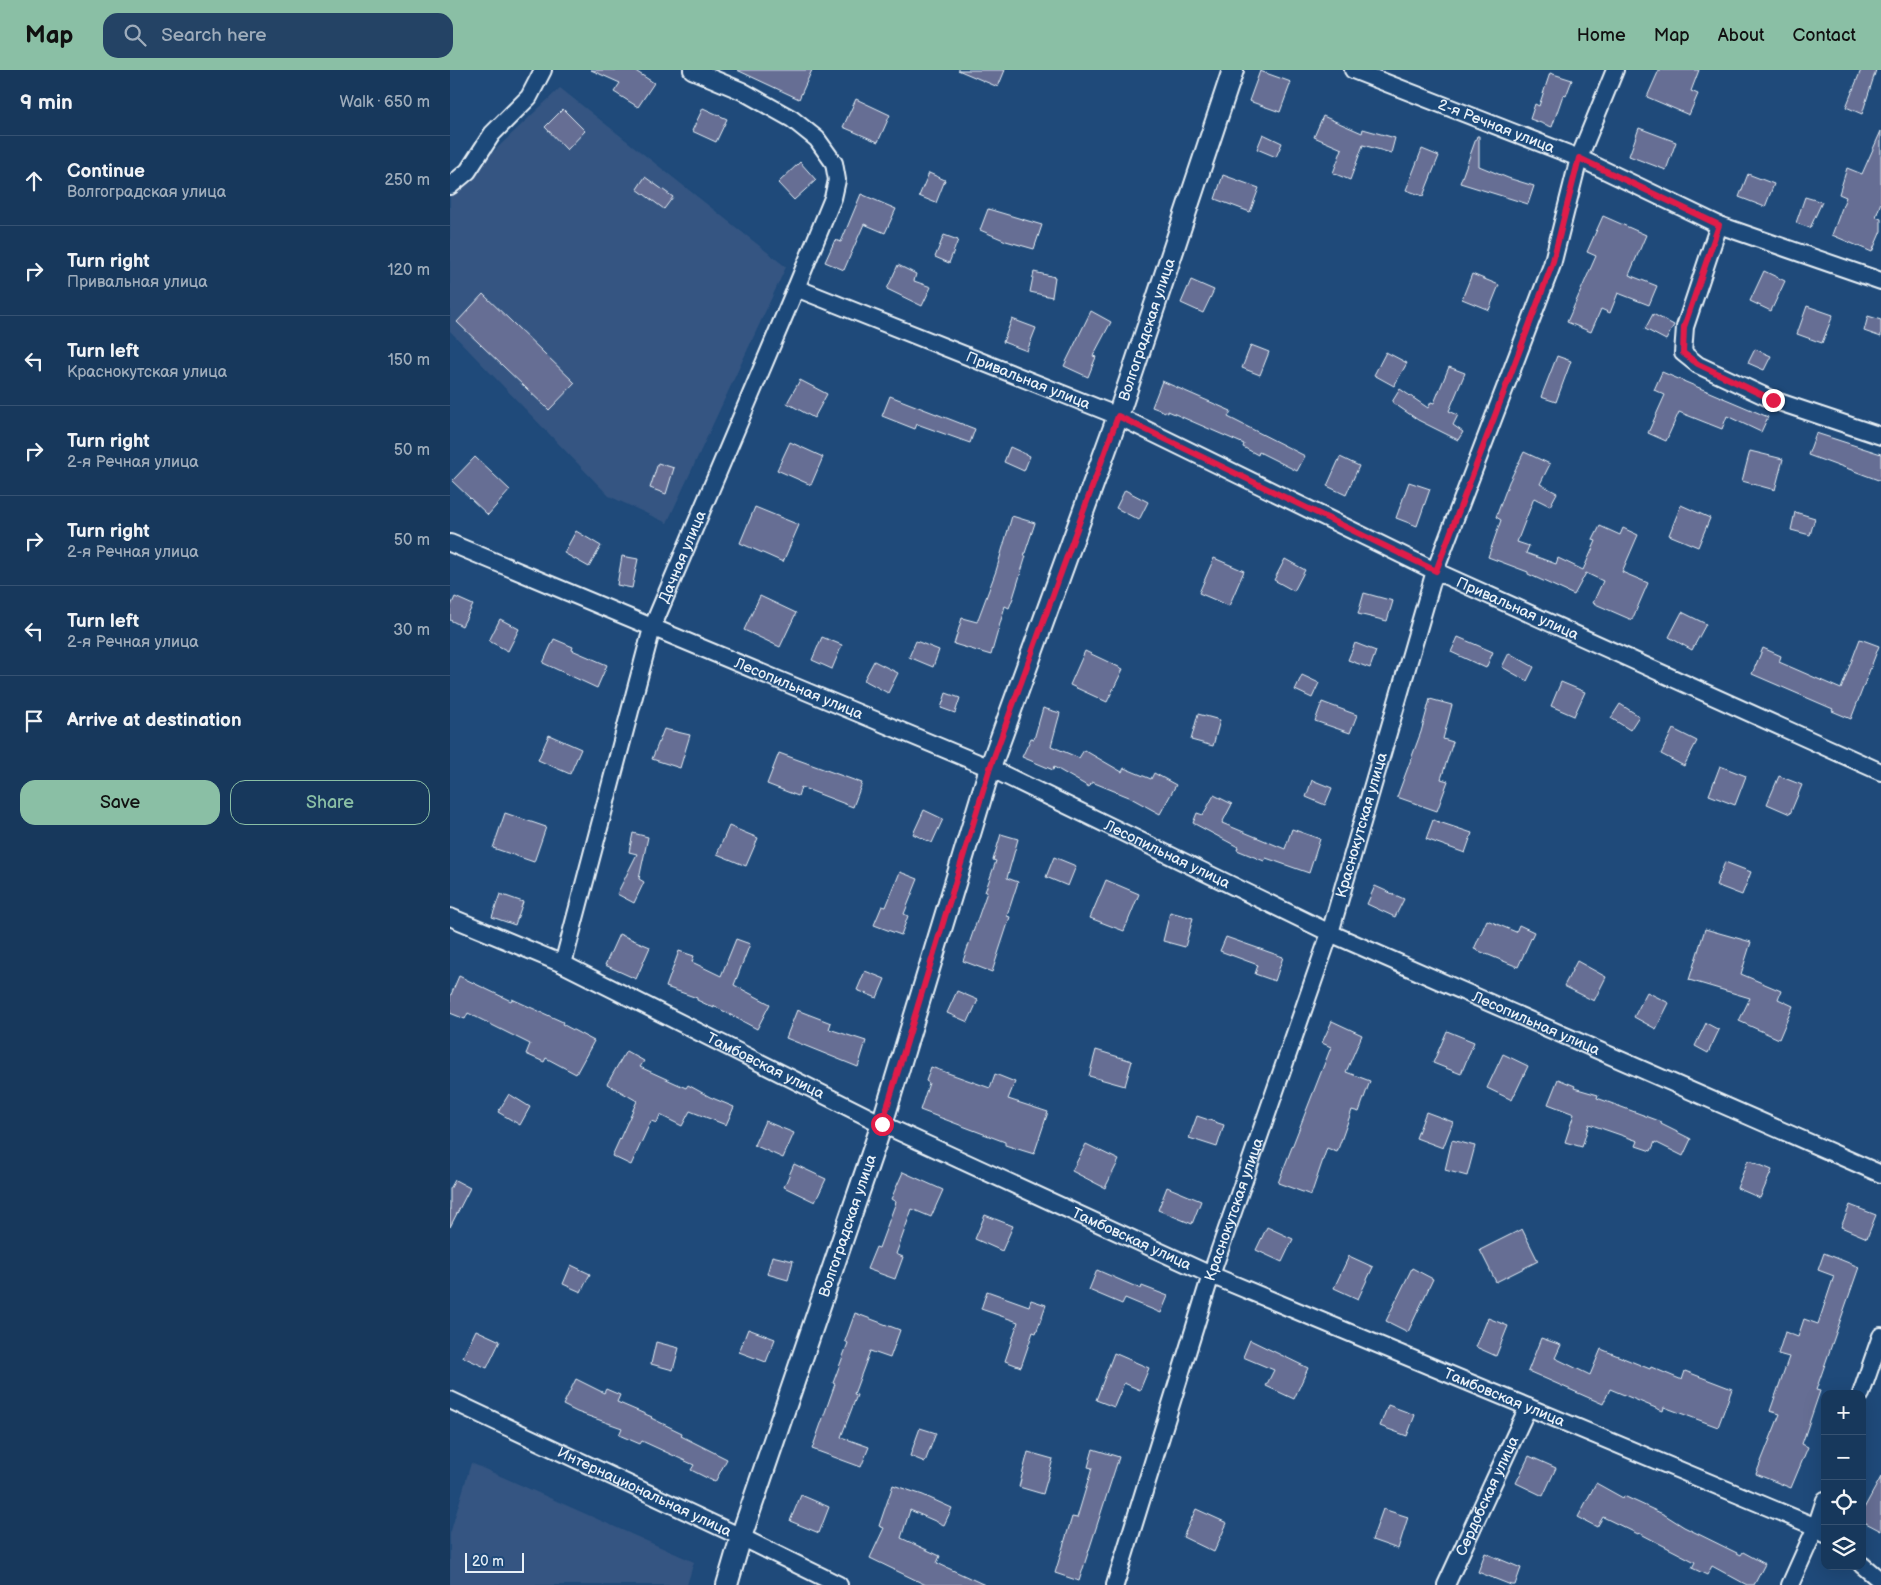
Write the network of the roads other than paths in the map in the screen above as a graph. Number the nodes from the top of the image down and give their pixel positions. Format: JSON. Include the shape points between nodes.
{"nodes":[{"id":1,"x":543,"y":70,"type":"edge"},
{"id":2,"x":692,"y":70,"type":"edge"},
{"id":3,"x":1233,"y":70,"type":"edge"},
{"id":4,"x":1352,"y":70,"type":"edge"},
{"id":5,"x":1615,"y":70,"type":"edge"},
{"id":6,"x":1579,"y":158,"type":"junction"},
{"id":7,"x":450,"y":186,"type":"edge"},
{"id":8,"x":1719,"y":225,"type":"junction"},
{"id":9,"x":1881,"y":281,"type":"edge"},
{"id":10,"x":796,"y":288,"type":"junction"},
{"id":11,"x":1118,"y":416,"type":"junction"},
{"id":12,"x":1881,"y":436,"type":"edge"},
{"id":13,"x":450,"y":543,"type":"edge"},
{"id":14,"x":1436,"y":571,"type":"junction"},
{"id":15,"x":652,"y":628,"type":"junction"},
{"id":16,"x":990,"y":768,"type":"junction"},
{"id":17,"x":1881,"y":772,"type":"edge"},
{"id":18,"x":450,"y":916,"type":"edge"},
{"id":19,"x":1330,"y":933,"type":"junction"},
{"id":20,"x":563,"y":964,"type":"junction"},
{"id":21,"x":882,"y":1124,"type":"junction"},
{"id":22,"x":1881,"y":1174,"type":"edge"},
{"id":23,"x":1211,"y":1275,"type":"junction"},
{"id":24,"x":1881,"y":1336,"type":"edge"},
{"id":25,"x":1862,"y":1390,"type":"edge"},
{"id":26,"x":450,"y":1400,"type":"edge"},
{"id":27,"x":1528,"y":1407,"type":"junction"},
{"id":28,"x":1820,"y":1530,"type":"edge"},
{"id":29,"x":741,"y":1537,"type":"junction"},
{"id":30,"x":1866,"y":1568,"type":"edge"},
{"id":31,"x":1881,"y":1581,"type":"edge"},
{"id":32,"x":727,"y":1585,"type":"edge"},
{"id":33,"x":839,"y":1585,"type":"edge"},
{"id":34,"x":1116,"y":1585,"type":"edge"},
{"id":35,"x":1446,"y":1585,"type":"edge"},
{"id":36,"x":1790,"y":1585,"type":"edge"}],
"edges":[{"from":1,"to":7,"type":"street","via":[[529,97],[492,134],[468,171]]},
{"from":2,"to":10,"type":"street","name":"Дачная улица","via":[[742,91],[792,119],[818,139],[834,163],[837,180],[833,198]]},
{"from":3,"to":11,"type":"street","name":"Волгоградская улица"},
{"from":4,"to":6,"type":"street","name":"2-я Речная улица"},
{"from":5,"to":6,"type":"street","name":"Краснокутская улица"},
{"from":6,"to":8,"type":"street","name":"2-я Речная улица"},
{"from":6,"to":14,"type":"street","name":"Краснокутская улица","via":[[1552,265]]},
{"from":8,"to":9,"type":"street","name":"2-я Речная улица"},
{"from":8,"to":12,"type":"street","via":[[1684,327],[1683,353],[1698,364],[1773,400]]},
{"from":10,"to":11,"type":"street","name":"Привальная улица"},
{"from":10,"to":15,"type":"street","name":"Дачная улица"},
{"from":11,"to":14,"type":"street","name":"Привальная улица"},
{"from":11,"to":16,"type":"street","name":"Волгоградская улица"},
{"from":13,"to":15,"type":"street","name":"Лесопильная улица"},
{"from":14,"to":17,"type":"street","name":"Привальная улица"},
{"from":14,"to":19,"type":"street","name":"Краснокутская улица"},
{"from":15,"to":16,"type":"street","name":"Лесопильная улица"},
{"from":15,"to":20,"type":"street","name":"Дачная улица"},
{"from":16,"to":19,"type":"street","name":"Лесопильная улица"},
{"from":16,"to":21,"type":"street","name":"Волгоградская улица"},
{"from":18,"to":20,"type":"street","name":"Тамбовская улица"},
{"from":19,"to":22,"type":"street","name":"Лесопильная улица"},
{"from":19,"to":23,"type":"street","name":"Краснокутская улица"},
{"from":20,"to":21,"type":"street","name":"Тамбовская улица"},
{"from":21,"to":23,"type":"street","name":"Тамбовская улица"},
{"from":21,"to":29,"type":"street","name":"Волгоградская улица"},
{"from":23,"to":27,"type":"street","name":"Тамбовская улица"},
{"from":23,"to":34,"type":"street","name":"Краснокутская улица"},
{"from":24,"to":25,"type":"street"},
{"from":26,"to":29,"type":"street","name":"Интернациональная улица"},
{"from":27,"to":28,"type":"street","name":"Тамбовская улица"},
{"from":27,"to":35,"type":"street","name":"Сердобская улица"},
{"from":28,"to":36,"type":"street"},
{"from":29,"to":32,"type":"street","name":"Волгоградская улица"},
{"from":29,"to":33,"type":"street","name":"Интернациональная улица"},
{"from":30,"to":31,"type":"street"}]}
